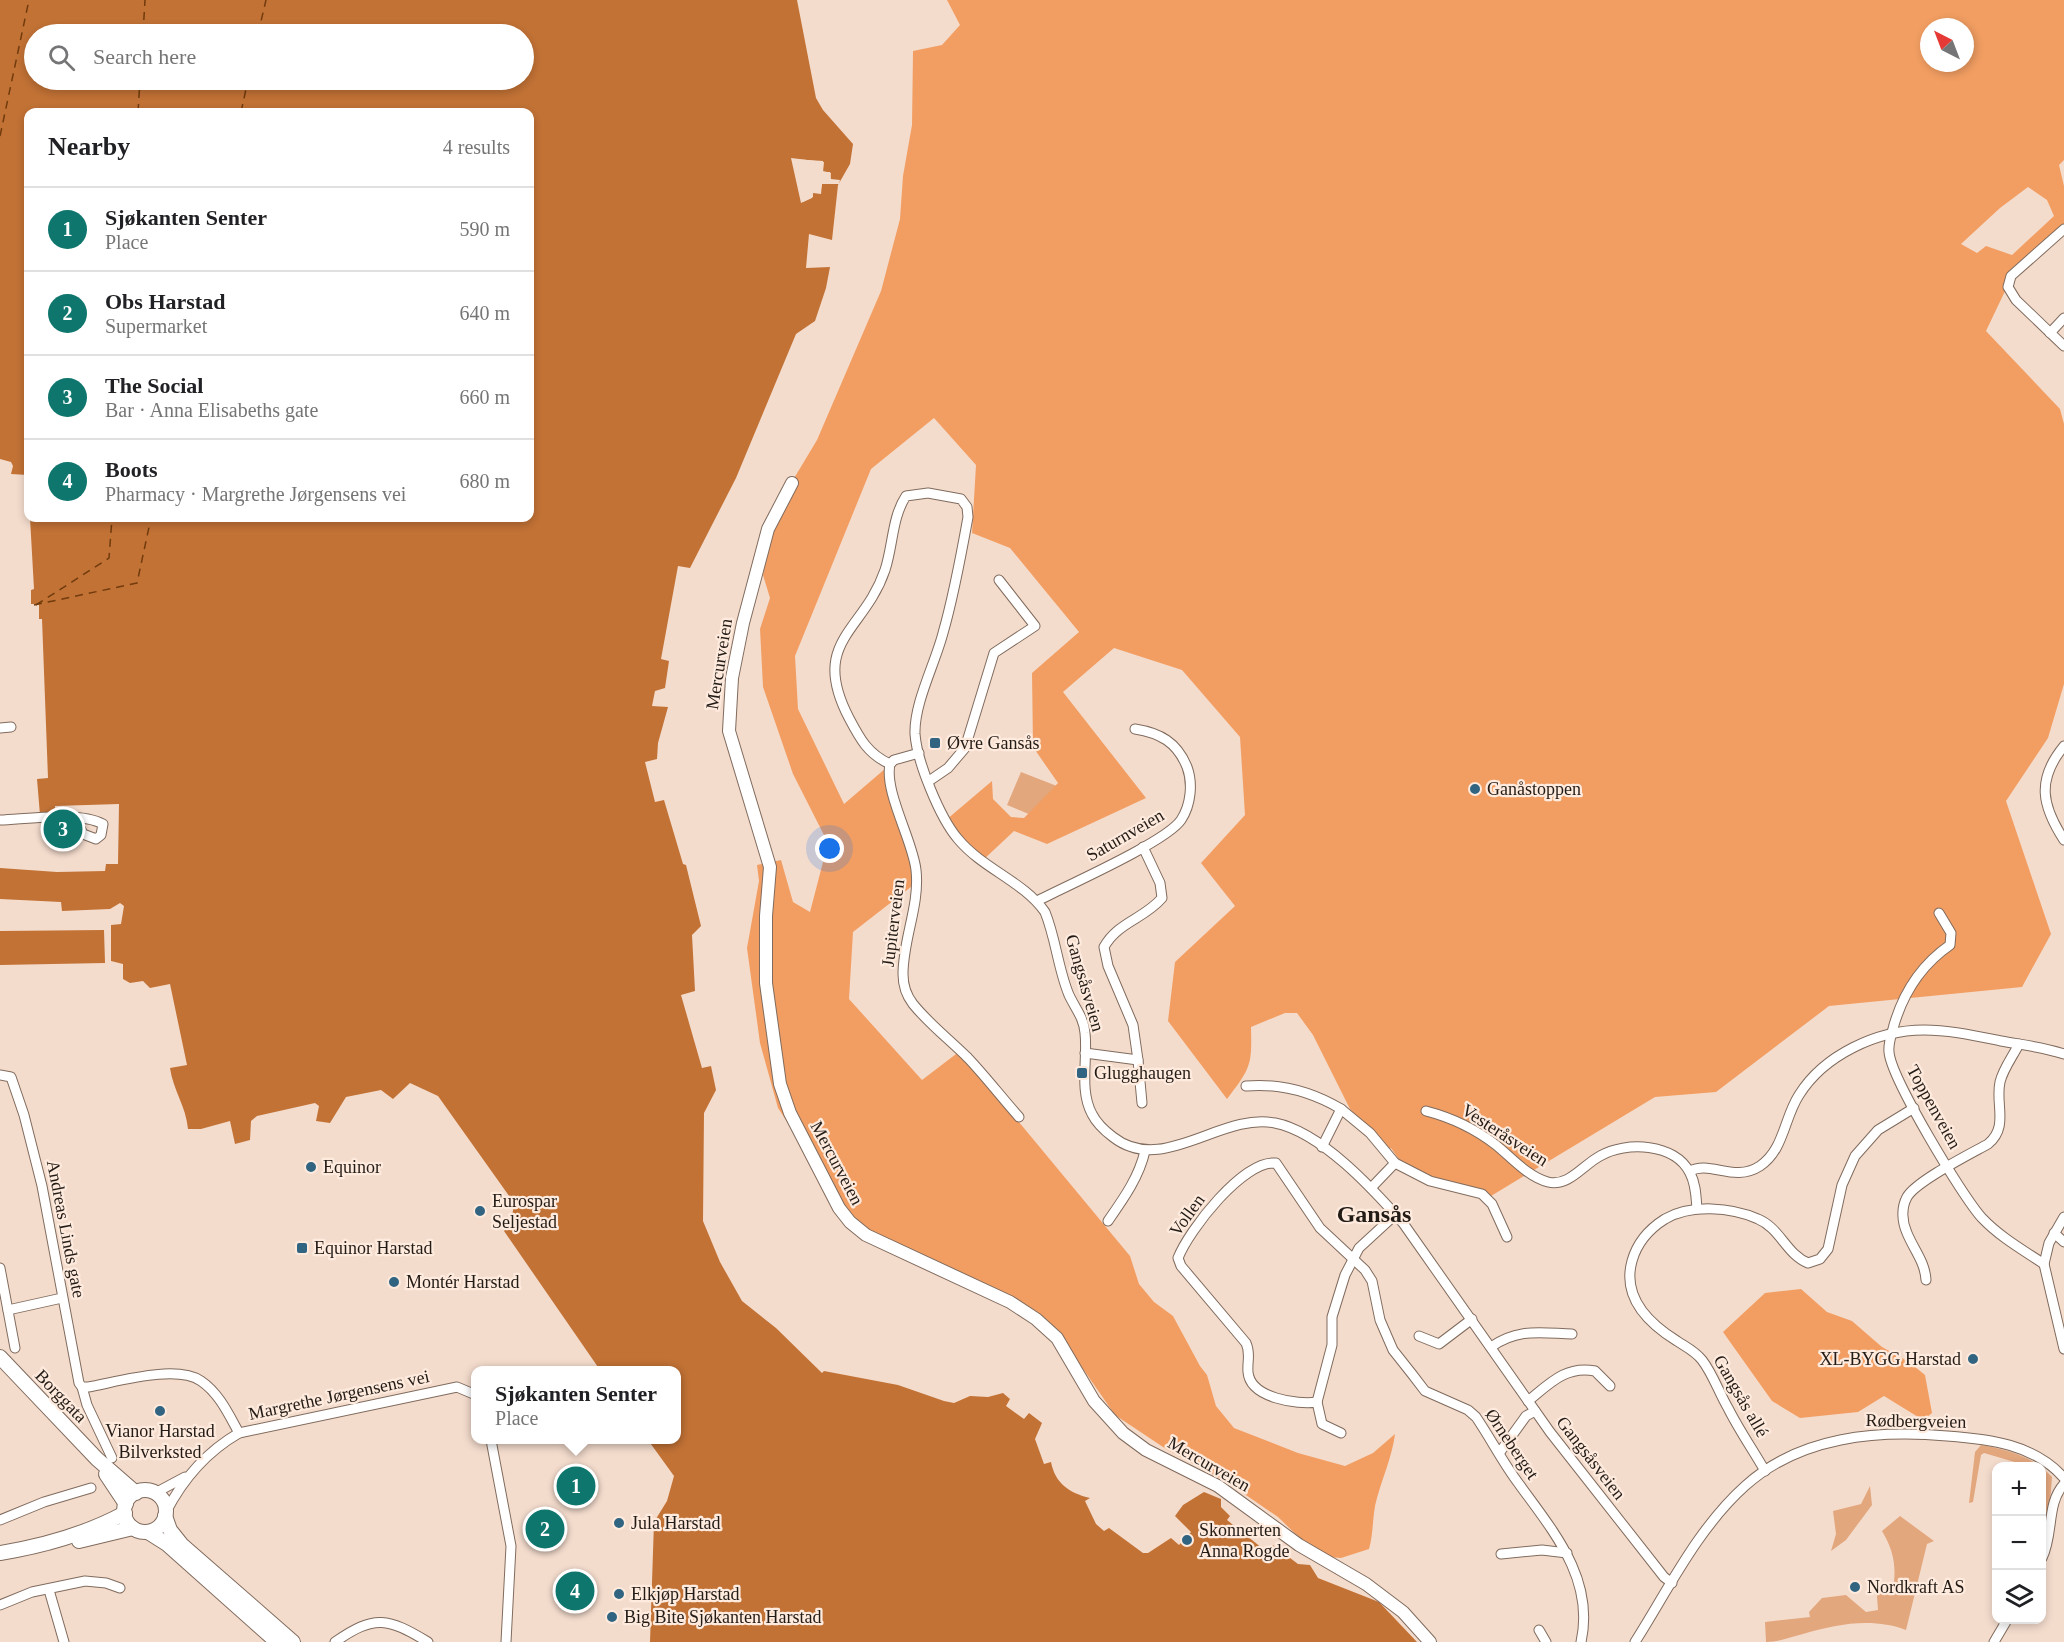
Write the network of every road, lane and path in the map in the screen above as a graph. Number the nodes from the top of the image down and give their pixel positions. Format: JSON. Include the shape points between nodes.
{"nodes":[{"id":1,"x":2064,"y":229,"type":"edge"},
{"id":2,"x":2064,"y":318,"type":"edge"},
{"id":3,"x":2050,"y":333,"type":"junction"},
{"id":4,"x":2064,"y":346,"type":"edge"},
{"id":5,"x":792,"y":483,"type":"dead end"},
{"id":6,"x":999,"y":580,"type":"dead end"},
{"id":7,"x":11,"y":727,"type":"dead end"},
{"id":8,"x":0,"y":728,"type":"edge"},
{"id":9,"x":1135,"y":729,"type":"dead end"},
{"id":10,"x":2064,"y":746,"type":"edge"},
{"id":11,"x":919,"y":753,"type":"junction"},
{"id":12,"x":890,"y":765,"type":"junction"},
{"id":13,"x":929,"y":781,"type":"junction"},
{"id":14,"x":75,"y":818,"type":"dead end"},
{"id":15,"x":0,"y":820,"type":"edge"},
{"id":16,"x":2064,"y":840,"type":"edge"},
{"id":17,"x":1143,"y":847,"type":"junction"},
{"id":18,"x":1037,"y":901,"type":"junction"},
{"id":19,"x":1939,"y":913,"type":"dead end"},
{"id":20,"x":1891,"y":1035,"type":"junction"},
{"id":21,"x":2019,"y":1044,"type":"junction"},
{"id":22,"x":1085,"y":1053,"type":"junction"},
{"id":23,"x":2064,"y":1054,"type":"edge"},
{"id":24,"x":1138,"y":1060,"type":"junction"},
{"id":25,"x":0,"y":1075,"type":"edge"},
{"id":26,"x":1246,"y":1086,"type":"dead end"},
{"id":27,"x":1142,"y":1103,"type":"dead end"},
{"id":28,"x":1914,"y":1108,"type":"junction"},
{"id":29,"x":1341,"y":1110,"type":"junction"},
{"id":30,"x":1426,"y":1111,"type":"dead end"},
{"id":31,"x":1019,"y":1117,"type":"dead end"},
{"id":32,"x":1322,"y":1147,"type":"junction"},
{"id":33,"x":1145,"y":1150,"type":"junction"},
{"id":34,"x":1395,"y":1162,"type":"junction"},
{"id":35,"x":1948,"y":1167,"type":"junction"},
{"id":36,"x":1690,"y":1171,"type":"junction"},
{"id":37,"x":1371,"y":1188,"type":"junction"},
{"id":38,"x":1697,"y":1209,"type":"junction"},
{"id":39,"x":1396,"y":1214,"type":"junction"},
{"id":40,"x":2064,"y":1217,"type":"edge"},
{"id":41,"x":1108,"y":1221,"type":"dead end"},
{"id":42,"x":2054,"y":1233,"type":"junction"},
{"id":43,"x":1507,"y":1237,"type":"dead end"},
{"id":44,"x":2064,"y":1242,"type":"edge"},
{"id":45,"x":1352,"y":1258,"type":"junction"},
{"id":46,"x":2044,"y":1264,"type":"junction"},
{"id":47,"x":0,"y":1268,"type":"edge"},
{"id":48,"x":1926,"y":1280,"type":"dead end"},
{"id":49,"x":62,"y":1298,"type":"junction"},
{"id":50,"x":8,"y":1310,"type":"junction"},
{"id":51,"x":1472,"y":1319,"type":"junction"},
{"id":52,"x":1572,"y":1334,"type":"dead end"},
{"id":53,"x":1419,"y":1336,"type":"dead end"},
{"id":54,"x":1491,"y":1347,"type":"junction"},
{"id":55,"x":15,"y":1348,"type":"dead end"},
{"id":56,"x":2064,"y":1349,"type":"edge"},
{"id":57,"x":0,"y":1357,"type":"edge"},
{"id":58,"x":1610,"y":1386,"type":"dead end"},
{"id":59,"x":82,"y":1387,"type":"junction"},
{"id":60,"x":471,"y":1393,"type":"edge"},
{"id":61,"x":1528,"y":1401,"type":"junction"},
{"id":62,"x":1317,"y":1402,"type":"junction"},
{"id":63,"x":1535,"y":1411,"type":"junction"},
{"id":64,"x":239,"y":1433,"type":"junction"},
{"id":65,"x":1341,"y":1433,"type":"dead end"},
{"id":66,"x":492,"y":1444,"type":"edge"},
{"id":67,"x":1500,"y":1452,"type":"junction"},
{"id":68,"x":112,"y":1458,"type":"dead end"},
{"id":69,"x":97,"y":1459,"type":"junction"},
{"id":70,"x":1765,"y":1470,"type":"junction"},
{"id":71,"x":187,"y":1476,"type":"junction"},
{"id":72,"x":2064,"y":1478,"type":"edge"},
{"id":73,"x":91,"y":1488,"type":"dead end"},
{"id":74,"x":136,"y":1493,"type":"junction"},
{"id":75,"x":155,"y":1493,"type":"junction"},
{"id":76,"x":125,"y":1509,"type":"junction"},
{"id":77,"x":166,"y":1514,"type":"junction"},
{"id":78,"x":0,"y":1520,"type":"edge"},
{"id":79,"x":133,"y":1528,"type":"junction"},
{"id":80,"x":148,"y":1532,"type":"junction"},
{"id":81,"x":44,"y":1545,"type":"junction"},
{"id":82,"x":2046,"y":1547,"type":"edge"},
{"id":83,"x":0,"y":1552,"type":"edge"},
{"id":84,"x":1567,"y":1553,"type":"junction"},
{"id":85,"x":1501,"y":1554,"type":"dead end"},
{"id":86,"x":1672,"y":1583,"type":"junction"},
{"id":87,"x":120,"y":1588,"type":"dead end"},
{"id":88,"x":49,"y":1590,"type":"junction"},
{"id":89,"x":0,"y":1605,"type":"edge"},
{"id":90,"x":2005,"y":1624,"type":"edge"},
{"id":91,"x":1539,"y":1630,"type":"dead end"},
{"id":92,"x":354,"y":1632,"type":"junction"},
{"id":93,"x":413,"y":1638,"type":"edge"},
{"id":94,"x":64,"y":1642,"type":"edge"},
{"id":95,"x":277,"y":1642,"type":"edge"},
{"id":96,"x":293,"y":1642,"type":"edge"},
{"id":97,"x":335,"y":1642,"type":"edge"},
{"id":98,"x":347,"y":1642,"type":"edge"},
{"id":99,"x":428,"y":1642,"type":"edge"},
{"id":100,"x":506,"y":1642,"type":"edge"},
{"id":101,"x":1430,"y":1642,"type":"edge"},
{"id":102,"x":1546,"y":1642,"type":"edge"},
{"id":103,"x":1581,"y":1642,"type":"edge"},
{"id":104,"x":1635,"y":1642,"type":"edge"},
{"id":105,"x":1994,"y":1642,"type":"edge"}],
"edges":[{"from":1,"to":3,"type":"street","via":[[2012,276],[2008,287]]},
{"from":2,"to":3,"type":"street"},
{"from":3,"to":4,"type":"street"},
{"from":5,"to":101,"type":"main road","name":"Mercurveien","via":[[768,529],[745,614],[732,678],[729,731],[770,867],[766,983],[780,1084],[790,1113],[839,1208],[866,1235],[1010,1302],[1036,1319],[1057,1338],[1094,1401],[1123,1433],[1146,1450],[1218,1486],[1299,1545],[1373,1589],[1415,1623]]},
{"from":6,"to":13,"type":"street","via":[[1035,626],[994,653],[965,747],[948,768]]},
{"from":7,"to":8,"type":"street"},
{"from":9,"to":17,"type":"street","name":"Saturnveien","via":[[1155,732],[1172,743],[1190,776],[1190,795],[1180,822]]},
{"from":10,"to":16,"type":"street","via":[[2051,767],[2044,796]]},
{"from":11,"to":12,"type":"street","via":[[894,760]]},
{"from":11,"to":12,"type":"street","name":"Gangsåsveien","via":[[916,716],[952,598],[968,517],[961,499],[945,494],[906,496],[875,593],[836,652],[837,690],[847,714],[869,752]]},
{"from":11,"to":13,"type":"street","name":"Gangsåsveien"},
{"from":12,"to":31,"type":"street","name":"Jupiterveien","via":[[895,798],[916,869],[916,890],[904,950],[905,990],[912,1003],[981,1072]]},
{"from":13,"to":18,"type":"street","name":"Gangsåsveien","via":[[958,839],[981,861]]},
{"from":14,"to":15,"type":"street"},
{"from":17,"to":18,"type":"street","name":"Saturnveien"},
{"from":17,"to":24,"type":"street","via":[[1160,883],[1162,898],[1151,911],[1123,924],[1110,935],[1104,947],[1133,1025]]},
{"from":18,"to":22,"type":"street","name":"Gangsåsveien","via":[[1051,926],[1070,996],[1081,1015]]},
{"from":19,"to":20,"type":"street","name":"Toppenveien","via":[[1951,933],[1950,945],[1932,957],[1912,982],[1900,1002]]},
{"from":20,"to":21,"type":"street","via":[[1933,1030]]},
{"from":20,"to":28,"type":"street","name":"Toppenveien","via":[[1888,1050],[1893,1067]]},
{"from":20,"to":36,"type":"street","via":[[1851,1049],[1821,1069],[1798,1097],[1774,1155],[1760,1167],[1731,1174],[1700,1167]]},
{"from":21,"to":23,"type":"street"},
{"from":21,"to":35,"type":"street","via":[[2000,1081],[2001,1120],[1997,1135]]},
{"from":22,"to":24,"type":"street"},
{"from":22,"to":33,"type":"street","name":"Gangsåsveien","via":[[1091,1114],[1117,1141]]},
{"from":24,"to":27,"type":"street"},
{"from":25,"to":49,"type":"street","name":"Andreas Linds gate","via":[[11,1077],[35,1157]]},
{"from":26,"to":29,"type":"street","via":[[1286,1088],[1315,1096]]},
{"from":28,"to":35,"type":"street","name":"Toppenveien"},
{"from":28,"to":38,"type":"street","name":"Gangsås allé","via":[[1878,1130],[1855,1156],[1842,1185],[1828,1249],[1820,1259],[1808,1263],[1796,1256],[1772,1228],[1757,1219]]},
{"from":29,"to":32,"type":"street"},
{"from":29,"to":34,"type":"street","via":[[1370,1133]]},
{"from":30,"to":36,"type":"street","name":"Vesteråsveien","via":[[1456,1119],[1533,1174],[1551,1182],[1567,1180],[1605,1154],[1631,1148],[1664,1152]]},
{"from":32,"to":33,"type":"street","name":"Gangsåsveien","via":[[1283,1125],[1254,1121],[1185,1143]]},
{"from":32,"to":37,"type":"street","name":"Gangsåsveien"},
{"from":33,"to":41,"type":"street","via":[[1142,1166]]},
{"from":34,"to":37,"type":"street"},
{"from":34,"to":43,"type":"street","via":[[1430,1181],[1482,1194],[1492,1204]]},
{"from":35,"to":46,"type":"street","name":"Toppenveien","via":[[1984,1220]]},
{"from":35,"to":48,"type":"street","via":[[1912,1191],[1903,1211],[1907,1233]]},
{"from":36,"to":38,"type":"street"},
{"from":37,"to":39,"type":"street","name":"Gangsåsveien"},
{"from":38,"to":70,"type":"street","name":"Gangsås allé","via":[[1670,1217],[1643,1238],[1631,1266],[1632,1294],[1644,1314],[1702,1359]]},
{"from":39,"to":45,"type":"street"},
{"from":39,"to":51,"type":"street","name":"Gangsåsveien"},
{"from":40,"to":42,"type":"street"},
{"from":42,"to":44,"type":"street"},
{"from":42,"to":46,"type":"street"},
{"from":45,"to":62,"type":"street","via":[[1337,1298],[1332,1345]]},
{"from":45,"to":62,"type":"street","name":"Vollen","via":[[1320,1228],[1276,1163],[1268,1162],[1215,1203],[1186,1239],[1178,1258],[1246,1343],[1252,1383],[1262,1392],[1282,1398]]},
{"from":45,"to":67,"type":"street","name":"Ørneberget","via":[[1372,1281],[1380,1320],[1393,1350],[1425,1391],[1468,1410]]},
{"from":46,"to":56,"type":"street"},
{"from":47,"to":50,"type":"street"},
{"from":49,"to":50,"type":"street"},
{"from":49,"to":59,"type":"street","name":"Andreas Linds gate"},
{"from":50,"to":55,"type":"street"},
{"from":51,"to":53,"type":"street","via":[[1438,1344]]},
{"from":51,"to":54,"type":"street","name":"Gangsåsveien"},
{"from":52,"to":54,"type":"street","via":[[1521,1333]]},
{"from":54,"to":61,"type":"street","name":"Gangsåsveien"},
{"from":57,"to":69,"type":"highway","name":"Borggata"},
{"from":58,"to":61,"type":"street","via":[[1595,1371],[1576,1370],[1558,1377]]},
{"from":59,"to":64,"type":"street","via":[[168,1374],[187,1375],[201,1381],[217,1397]]},
{"from":59,"to":68,"type":"street","name":"Andreas Linds gate"},
{"from":60,"to":64,"type":"street","name":"Margrethe Jørgensens vei","via":[[457,1387]]},
{"from":61,"to":63,"type":"street","name":"Gangsåsveien"},
{"from":62,"to":65,"type":"street","via":[[1322,1424]]},
{"from":63,"to":67,"type":"street","via":[[1526,1416]]},
{"from":63,"to":86,"type":"street","name":"Gangsåsveien","via":[[1602,1501]]},
{"from":64,"to":71,"type":"street","name":"Margrethe Jørgensens vei"},
{"from":66,"to":100,"type":"street","via":[[511,1546]]},
{"from":67,"to":84,"type":"street","name":"Ørneberget"},
{"from":69,"to":74,"type":"highway","name":"Borggata"},
{"from":69,"to":76,"type":"highway","name":"Borggata"},
{"from":70,"to":72,"type":"street","name":"Rødbergveien","via":[[1833,1440],[1874,1434],[1916,1434],[2005,1443],[2030,1452]]},
{"from":70,"to":86,"type":"street","name":"Rødbergveien","via":[[1714,1520]]},
{"from":71,"to":75,"type":"street","name":"Margrethe Jørgensens vei"},
{"from":71,"to":77,"type":"street","name":"Margrethe Jørgensens vei"},
{"from":72,"to":82,"type":"street","via":[[2054,1498]]},
{"from":73,"to":78,"type":"street"},
{"from":74,"to":75,"type":"highway"},
{"from":74,"to":76,"type":"highway"},
{"from":75,"to":77,"type":"highway","via":[[162,1499]]},
{"from":76,"to":79,"type":"highway"},
{"from":76,"to":81,"type":"highway","via":[[110,1521]]},
{"from":77,"to":80,"type":"highway","via":[[159,1527]]},
{"from":77,"to":96,"type":"highway","via":[[170,1530],[182,1545]]},
{"from":79,"to":80,"type":"highway"},
{"from":79,"to":81,"type":"highway","via":[[62,1546]]},
{"from":80,"to":95,"type":"highway","via":[[167,1544]]},
{"from":81,"to":83,"type":"highway"},
{"from":84,"to":85,"type":"street","via":[[1542,1550]]},
{"from":84,"to":103,"type":"street","name":"Ørneberget","via":[[1583,1604]]},
{"from":86,"to":104,"type":"street","name":"Rødbergveien"},
{"from":87,"to":88,"type":"street","via":[[85,1581]]},
{"from":88,"to":89,"type":"street","via":[[32,1592]]},
{"from":88,"to":94,"type":"street"},
{"from":90,"to":105,"type":"street"},
{"from":91,"to":102,"type":"street"},
{"from":92,"to":93,"type":"street","via":[[365,1624],[382,1621],[392,1623]]},
{"from":92,"to":97,"type":"street"},
{"from":92,"to":98,"type":"street"},
{"from":93,"to":99,"type":"street"}]}
